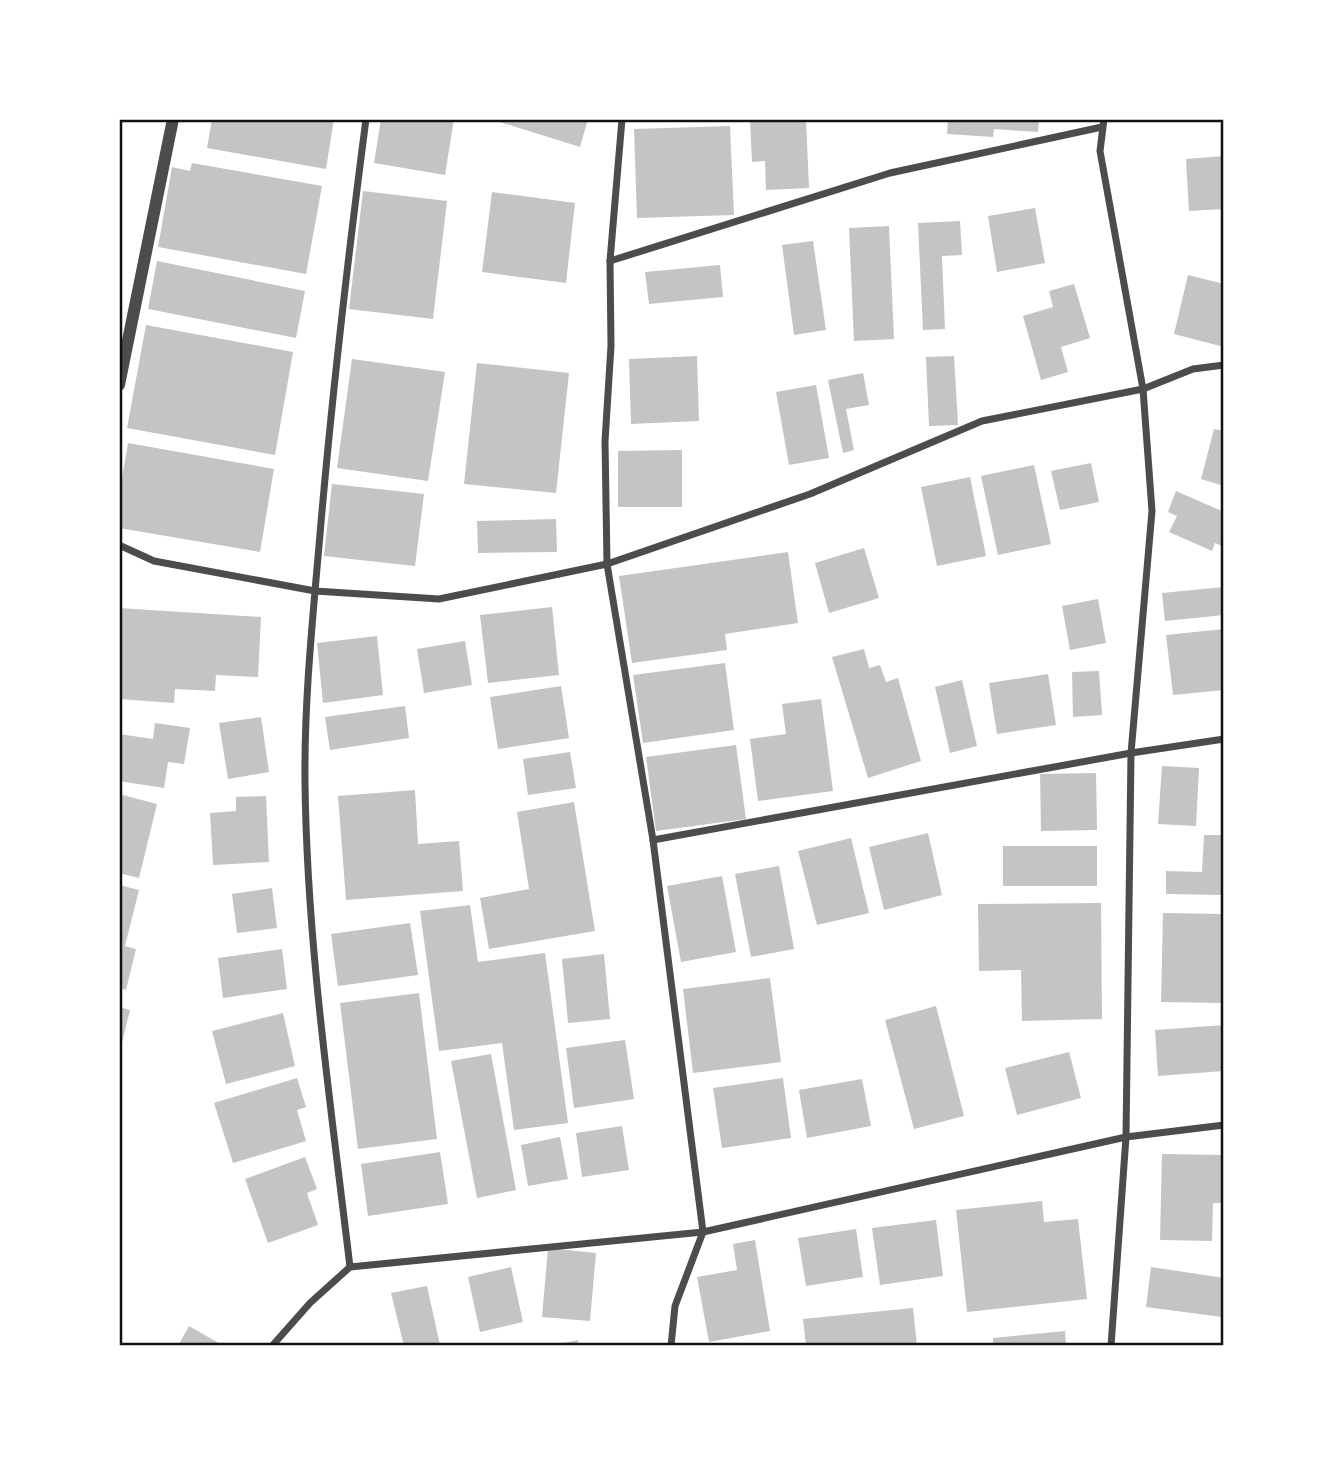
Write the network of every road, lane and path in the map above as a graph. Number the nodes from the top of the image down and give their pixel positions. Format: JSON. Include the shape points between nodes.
{"nodes":[{"id":1,"x":173,"y":119,"type":"edge"},
{"id":2,"x":366,"y":119,"type":"edge"},
{"id":3,"x":622,"y":119,"type":"edge"},
{"id":4,"x":1103,"y":123,"type":"edge"},
{"id":5,"x":610,"y":261,"type":"junction"},
{"id":6,"x":1224,"y":365,"type":"edge"},
{"id":7,"x":119,"y":385,"type":"edge"},
{"id":8,"x":1143,"y":389,"type":"junction"},
{"id":9,"x":119,"y":545,"type":"edge"},
{"id":10,"x":607,"y":564,"type":"junction"},
{"id":11,"x":315,"y":591,"type":"junction"},
{"id":12,"x":1224,"y":740,"type":"edge"},
{"id":13,"x":1131,"y":753,"type":"junction"},
{"id":14,"x":653,"y":840,"type":"junction"},
{"id":15,"x":1224,"y":1125,"type":"edge"},
{"id":16,"x":1126,"y":1138,"type":"junction"},
{"id":17,"x":703,"y":1232,"type":"junction"},
{"id":18,"x":350,"y":1267,"type":"junction"},
{"id":19,"x":272,"y":1346,"type":"edge"},
{"id":20,"x":671,"y":1346,"type":"edge"},
{"id":21,"x":1111,"y":1346,"type":"edge"}],
"edges":[{"from":1,"to":7,"type":"street"},
{"from":2,"to":11,"type":"street","via":[[342,304]]},
{"from":3,"to":5,"type":"street"},
{"from":4,"to":5,"type":"street","via":[[890,173]]},
{"from":4,"to":8,"type":"street","via":[[1100,151]]},
{"from":5,"to":10,"type":"street"},
{"from":6,"to":8,"type":"street","via":[[1193,369]]},
{"from":8,"to":10,"type":"street","via":[[982,421],[810,494]]},
{"from":8,"to":13,"type":"street","via":[[1152,511]]},
{"from":9,"to":11,"type":"street","via":[[154,561]]},
{"from":10,"to":11,"type":"street","via":[[439,599]]},
{"from":10,"to":14,"type":"street"},
{"from":11,"to":18,"type":"street","via":[[305,779],[309,913]]},
{"from":12,"to":13,"type":"street"},
{"from":13,"to":14,"type":"street"},
{"from":13,"to":16,"type":"street"},
{"from":14,"to":17,"type":"street"},
{"from":15,"to":16,"type":"street"},
{"from":16,"to":17,"type":"street"},
{"from":16,"to":21,"type":"street"},
{"from":17,"to":18,"type":"street"},
{"from":17,"to":20,"type":"street","via":[[674,1306]]},
{"from":18,"to":19,"type":"street"}]}
